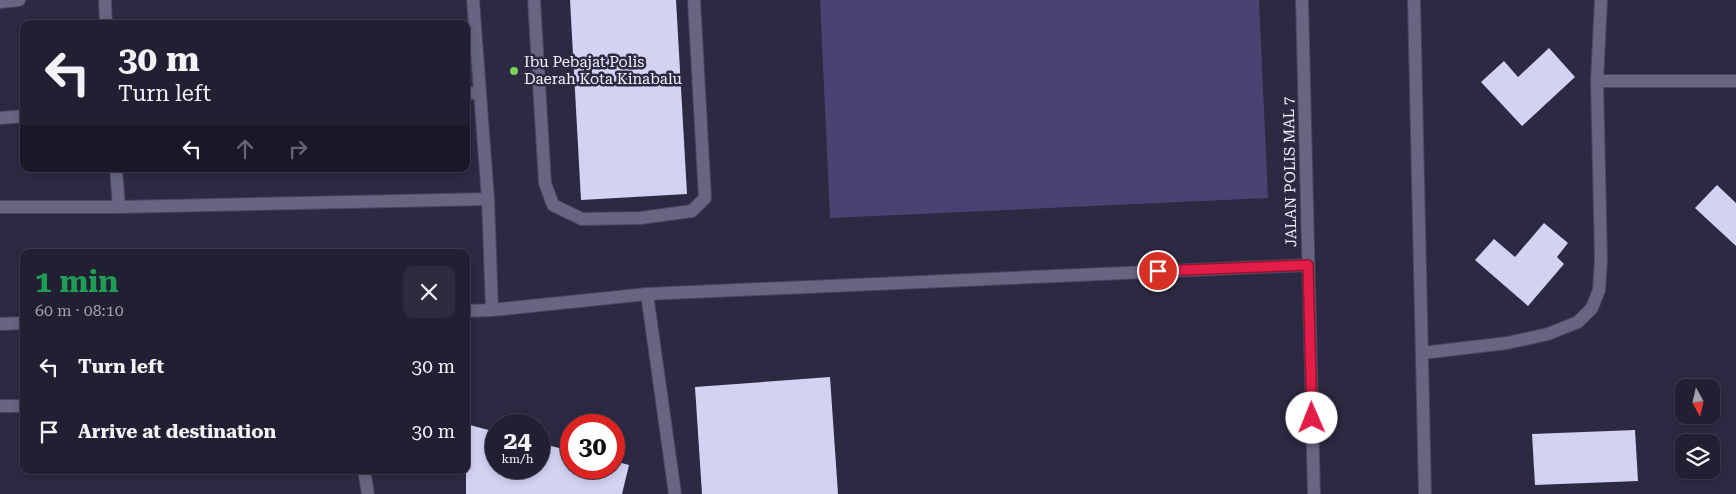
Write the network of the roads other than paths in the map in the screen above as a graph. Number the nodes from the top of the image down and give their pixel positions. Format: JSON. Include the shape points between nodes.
{"nodes":[{"id":1,"x":19,"y":0,"type":"edge"},
{"id":2,"x":105,"y":0,"type":"edge"},
{"id":3,"x":473,"y":0,"type":"edge"},
{"id":4,"x":534,"y":0,"type":"edge"},
{"id":5,"x":694,"y":0,"type":"edge"},
{"id":6,"x":1302,"y":0,"type":"edge"},
{"id":7,"x":1414,"y":0,"type":"edge"},
{"id":8,"x":1601,"y":0,"type":"edge"},
{"id":9,"x":0,"y":2,"type":"edge"},
{"id":10,"x":106,"y":20,"type":"edge"},
{"id":11,"x":1597,"y":81,"type":"junction"},
{"id":12,"x":1736,"y":81,"type":"edge"},
{"id":13,"x":470,"y":93,"type":"edge"},
{"id":14,"x":480,"y":93,"type":"junction"},
{"id":15,"x":20,"y":116,"type":"edge"},
{"id":16,"x":0,"y":118,"type":"edge"},
{"id":17,"x":116,"y":172,"type":"edge"},
{"id":18,"x":488,"y":199,"type":"junction"},
{"id":19,"x":0,"y":207,"type":"edge"},
{"id":20,"x":119,"y":207,"type":"junction"},
{"id":21,"x":1308,"y":265,"type":"junction"},
{"id":22,"x":647,"y":294,"type":"junction"},
{"id":23,"x":492,"y":310,"type":"junction"},
{"id":24,"x":470,"y":311,"type":"edge"},
{"id":25,"x":20,"y":323,"type":"edge"},
{"id":26,"x":0,"y":324,"type":"edge"},
{"id":27,"x":1422,"y":353,"type":"junction"},
{"id":28,"x":0,"y":406,"type":"edge"},
{"id":29,"x":20,"y":406,"type":"edge"},
{"id":30,"x":365,"y":474,"type":"edge"},
{"id":31,"x":368,"y":494,"type":"edge"},
{"id":32,"x":676,"y":494,"type":"edge"},
{"id":33,"x":1314,"y":494,"type":"edge"},
{"id":34,"x":1425,"y":494,"type":"edge"}],
"edges":[{"from":1,"to":9,"type":"street"},
{"from":2,"to":10,"type":"street"},
{"from":3,"to":14,"type":"street"},
{"from":4,"to":5,"type":"street","via":[[545,183],[553,205],[582,219],[640,218],[692,211],[705,198]]},
{"from":6,"to":21,"type":"street","name":"JALAN POLIS MAL 7"},
{"from":7,"to":27,"type":"street"},
{"from":8,"to":11,"type":"street"},
{"from":11,"to":12,"type":"street"},
{"from":11,"to":27,"type":"street","via":[[1601,259],[1599,290],[1592,308],[1578,322],[1548,334],[1507,343]]},
{"from":13,"to":14,"type":"street"},
{"from":14,"to":18,"type":"street"},
{"from":15,"to":16,"type":"street"},
{"from":17,"to":20,"type":"street"},
{"from":18,"to":20,"type":"street"},
{"from":18,"to":23,"type":"street"},
{"from":19,"to":20,"type":"street"},
{"from":21,"to":22,"type":"street"},
{"from":21,"to":33,"type":"street","name":"JALAN POLIS MAL 7"},
{"from":22,"to":23,"type":"street"},
{"from":22,"to":32,"type":"street"},
{"from":23,"to":24,"type":"street"},
{"from":25,"to":26,"type":"street"},
{"from":27,"to":34,"type":"street"},
{"from":28,"to":29,"type":"street"},
{"from":30,"to":31,"type":"street"}]}
